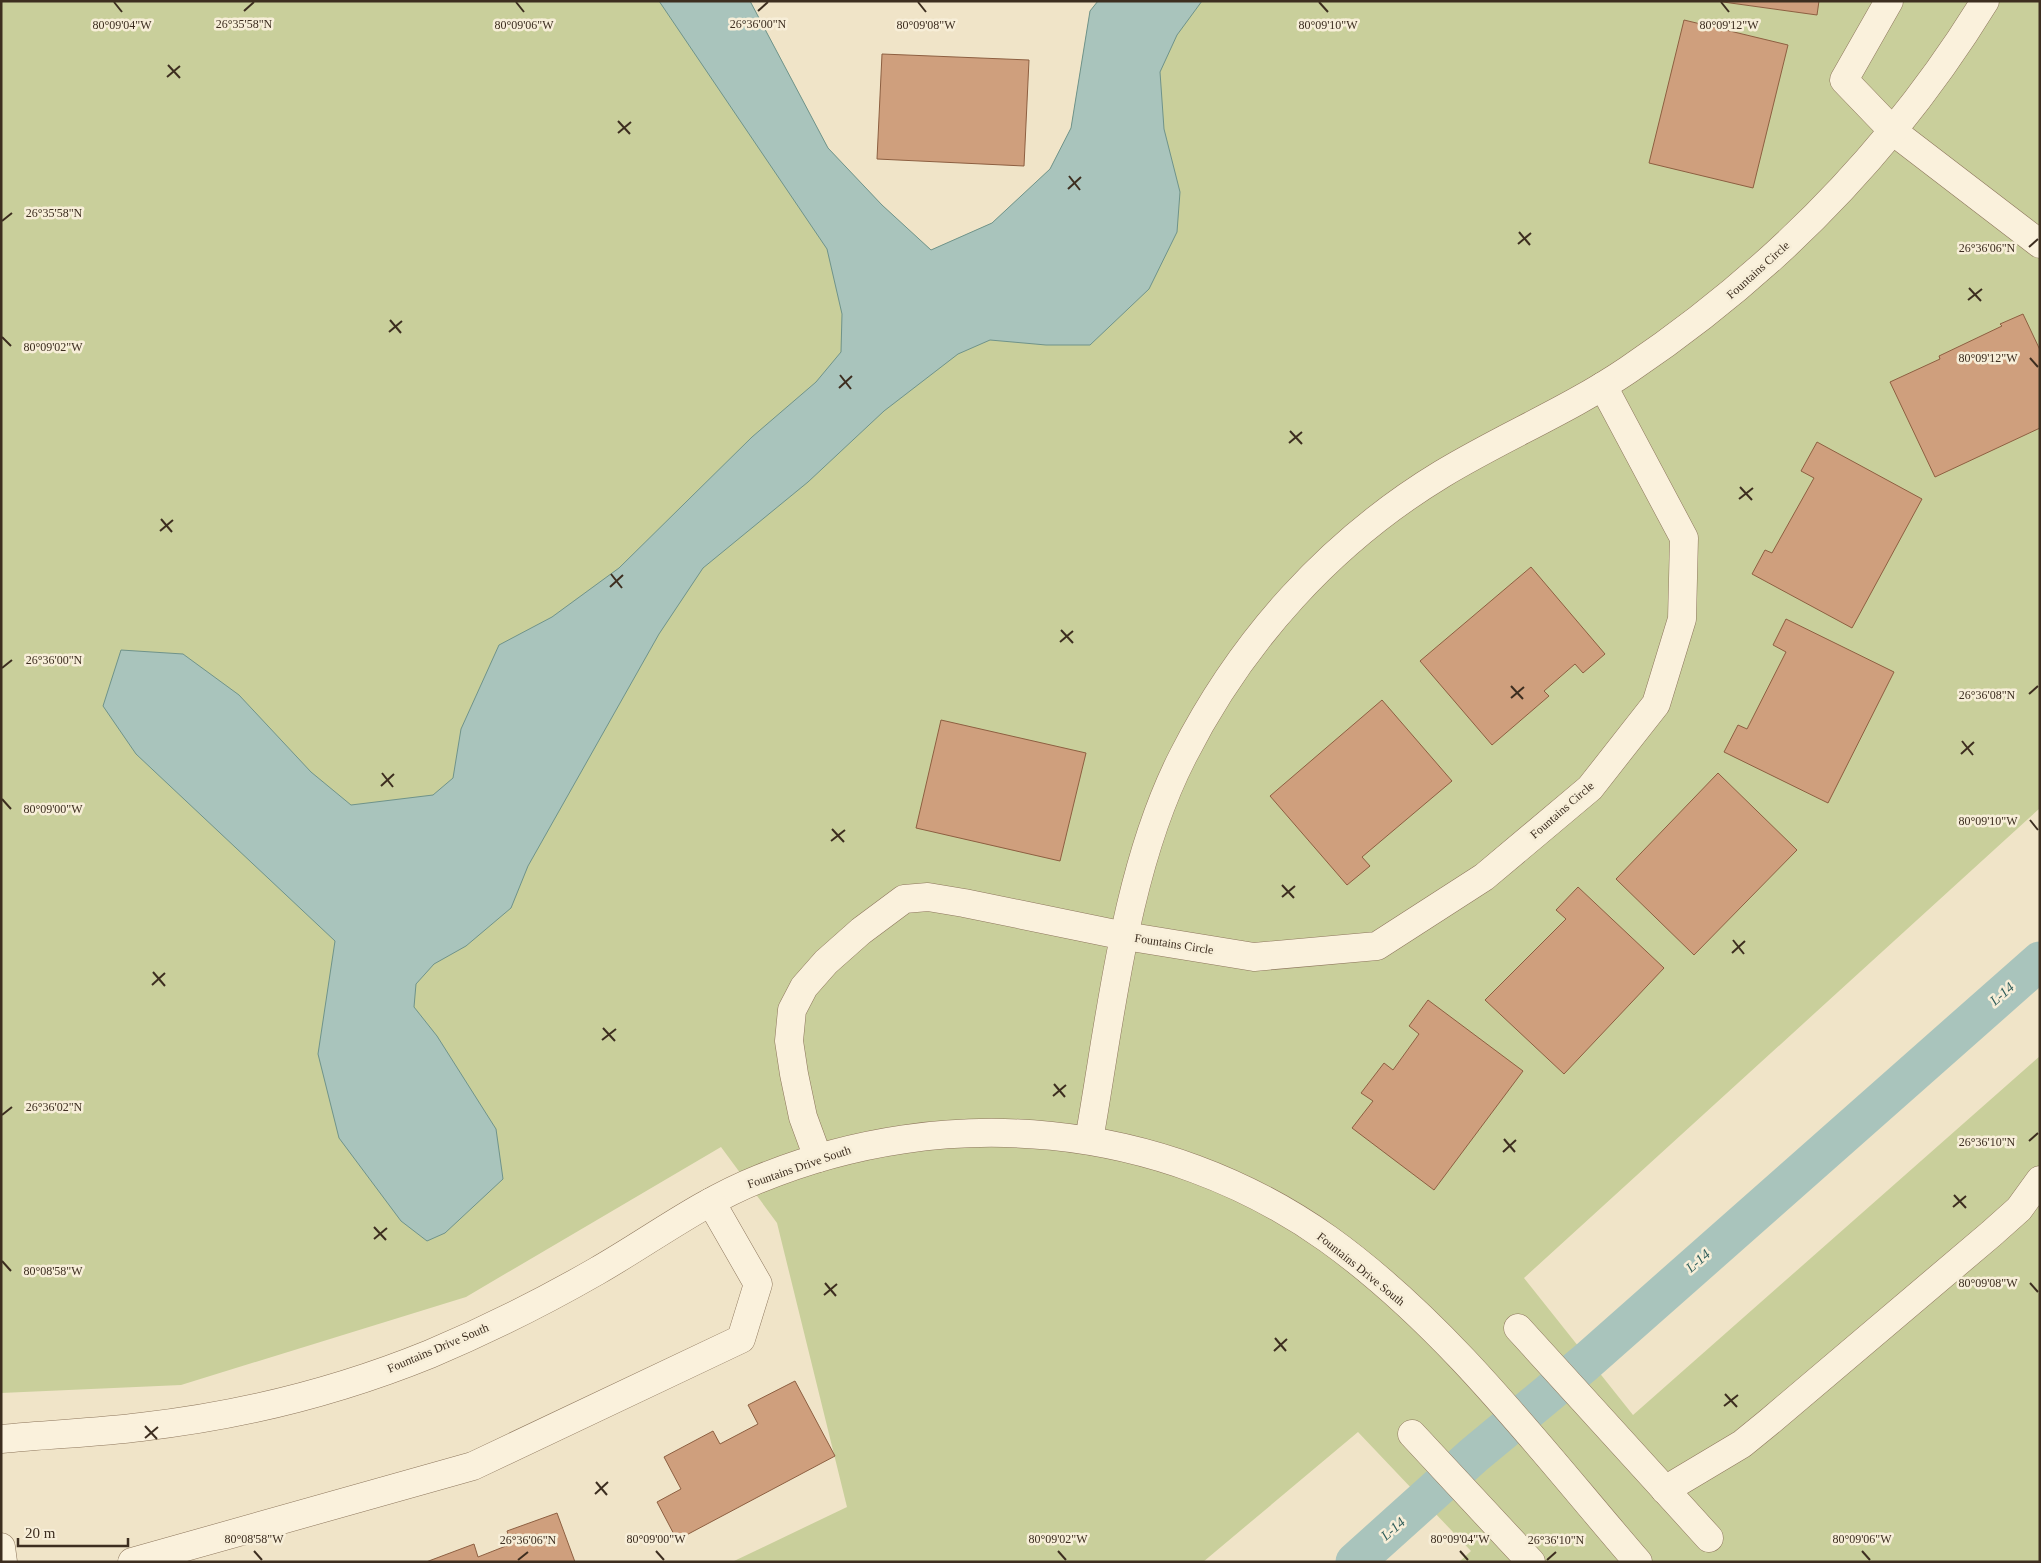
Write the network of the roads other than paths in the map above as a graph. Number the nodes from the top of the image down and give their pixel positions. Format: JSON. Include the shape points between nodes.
{"nodes":[{"id":1,"x":1889,"y":1,"type":"edge"},
{"id":2,"x":1986,"y":1,"type":"edge"},
{"id":3,"x":1894,"y":132,"type":"junction"},
{"id":4,"x":2040,"y":244,"type":"edge"},
{"id":5,"x":1603,"y":386,"type":"junction"},
{"id":6,"x":1125,"y":936,"type":"junction"},
{"id":7,"x":1089,"y":1140,"type":"junction"},
{"id":8,"x":818,"y":1158,"type":"junction"},
{"id":9,"x":2040,"y":1180,"type":"edge"},
{"id":10,"x":711,"y":1202,"type":"junction"},
{"id":11,"x":1518,"y":1328,"type":"dead end"},
{"id":12,"x":1412,"y":1434,"type":"dead end"},
{"id":13,"x":1,"y":1439,"type":"edge"},
{"id":14,"x":1665,"y":1490,"type":"junction"},
{"id":15,"x":1709,"y":1538,"type":"dead end"},
{"id":16,"x":1,"y":1547,"type":"edge"},
{"id":17,"x":1525,"y":1557,"type":"edge"},
{"id":18,"x":3,"y":1562,"type":"edge"},
{"id":19,"x":132,"y":1562,"type":"edge"},
{"id":20,"x":1638,"y":1562,"type":"edge"}],
"edges":[{"from":1,"to":3,"type":"street","via":[[1844,80]]},
{"from":2,"to":3,"type":"street","name":"Fountains Circle","via":[[1961,41]]},
{"from":3,"to":4,"type":"street"},
{"from":3,"to":5,"type":"street","name":"Fountains Circle","via":[[1827,206],[1745,283],[1686,330]]},
{"from":5,"to":6,"type":"street","name":"Fountains Circle","via":[[1561,412],[1444,473],[1397,503],[1331,557],[1272,618],[1207,711],[1180,761],[1148,840]]},
{"from":5,"to":6,"type":"street","name":"Fountains Circle","via":[[1684,538],[1682,619],[1656,704],[1590,788],[1484,877],[1377,946],[1254,957]]},
{"from":6,"to":7,"type":"street","name":"Fountains Circle"},
{"from":6,"to":8,"type":"street","via":[[928,898],[904,899],[886,911],[826,962],[804,987],[792,1010],[789,1042],[794,1074],[803,1117]]},
{"from":7,"to":8,"type":"street","name":"Fountains Drive South","via":[[1044,1134],[965,1132],[886,1141]]},
{"from":7,"to":20,"type":"street","name":"Fountains Drive South","via":[[1166,1158],[1240,1187],[1331,1241],[1385,1286],[1464,1361]]},
{"from":8,"to":10,"type":"street","name":"Fountains Drive South","via":[[759,1178]]},
{"from":9,"to":14,"type":"street","via":[[2019,1209],[1769,1422],[1742,1444]]},
{"from":10,"to":13,"type":"street","name":"Fountains Drive South","via":[[531,1308],[428,1354],[357,1380],[286,1400],[188,1421]]},
{"from":10,"to":19,"type":"street","via":[[758,1284],[741,1339],[473,1466]]},
{"from":11,"to":14,"type":"street"},
{"from":12,"to":17,"type":"street"},
{"from":14,"to":15,"type":"street"},
{"from":16,"to":18,"type":"street"}]}
